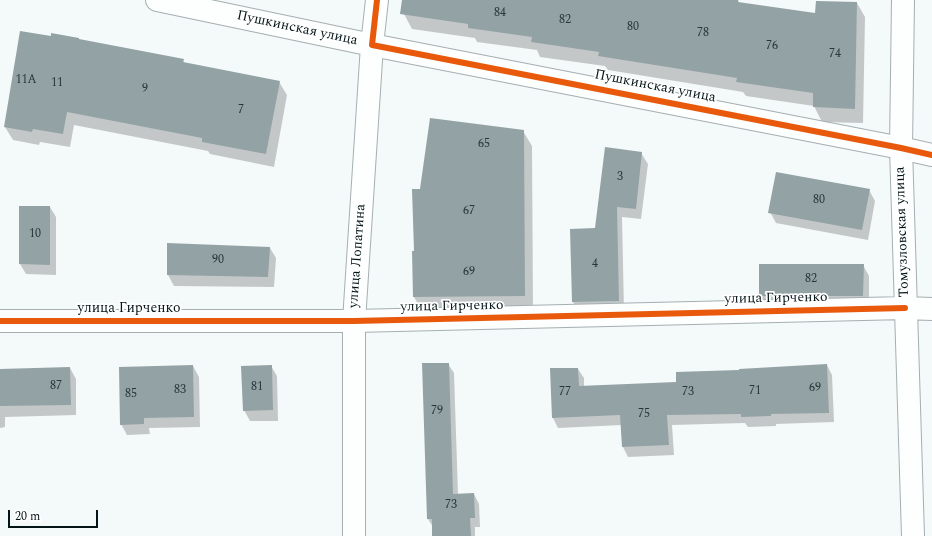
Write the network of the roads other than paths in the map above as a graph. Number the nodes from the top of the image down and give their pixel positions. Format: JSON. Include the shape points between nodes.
{"nodes":[{"id":1,"x":157,"y":0,"type":"edge"},
{"id":2,"x":377,"y":0,"type":"edge"},
{"id":3,"x":903,"y":0,"type":"edge"},
{"id":4,"x":372,"y":45,"type":"junction"},
{"id":5,"x":901,"y":148,"type":"junction"},
{"id":6,"x":932,"y":155,"type":"edge"},
{"id":7,"x":905,"y":308,"type":"junction"},
{"id":8,"x":932,"y":309,"type":"edge"},
{"id":9,"x":0,"y":321,"type":"edge"},
{"id":10,"x":354,"y":321,"type":"junction"},
{"id":11,"x":354,"y":536,"type":"edge"},
{"id":12,"x":913,"y":536,"type":"edge"}],
"edges":[{"from":1,"to":4,"type":"street","name":"Пушкинская улица"},
{"from":2,"to":4,"type":"street","name":"улица Лопатина"},
{"from":3,"to":5,"type":"street","name":"Томузловская улица"},
{"from":4,"to":5,"type":"street","name":"Пушкинская улица"},
{"from":4,"to":10,"type":"street","name":"улица Лопатина"},
{"from":5,"to":6,"type":"street","name":"Пушкинская улица"},
{"from":5,"to":7,"type":"street","name":"Томузловская улица"},
{"from":7,"to":8,"type":"street","name":"улица Гирченко"},
{"from":7,"to":10,"type":"street","name":"улица Гирченко"},
{"from":7,"to":12,"type":"street","name":"Томузловская улица"},
{"from":9,"to":10,"type":"street","name":"улица Гирченко"},
{"from":10,"to":11,"type":"street","name":"улица Лопатина"}]}
